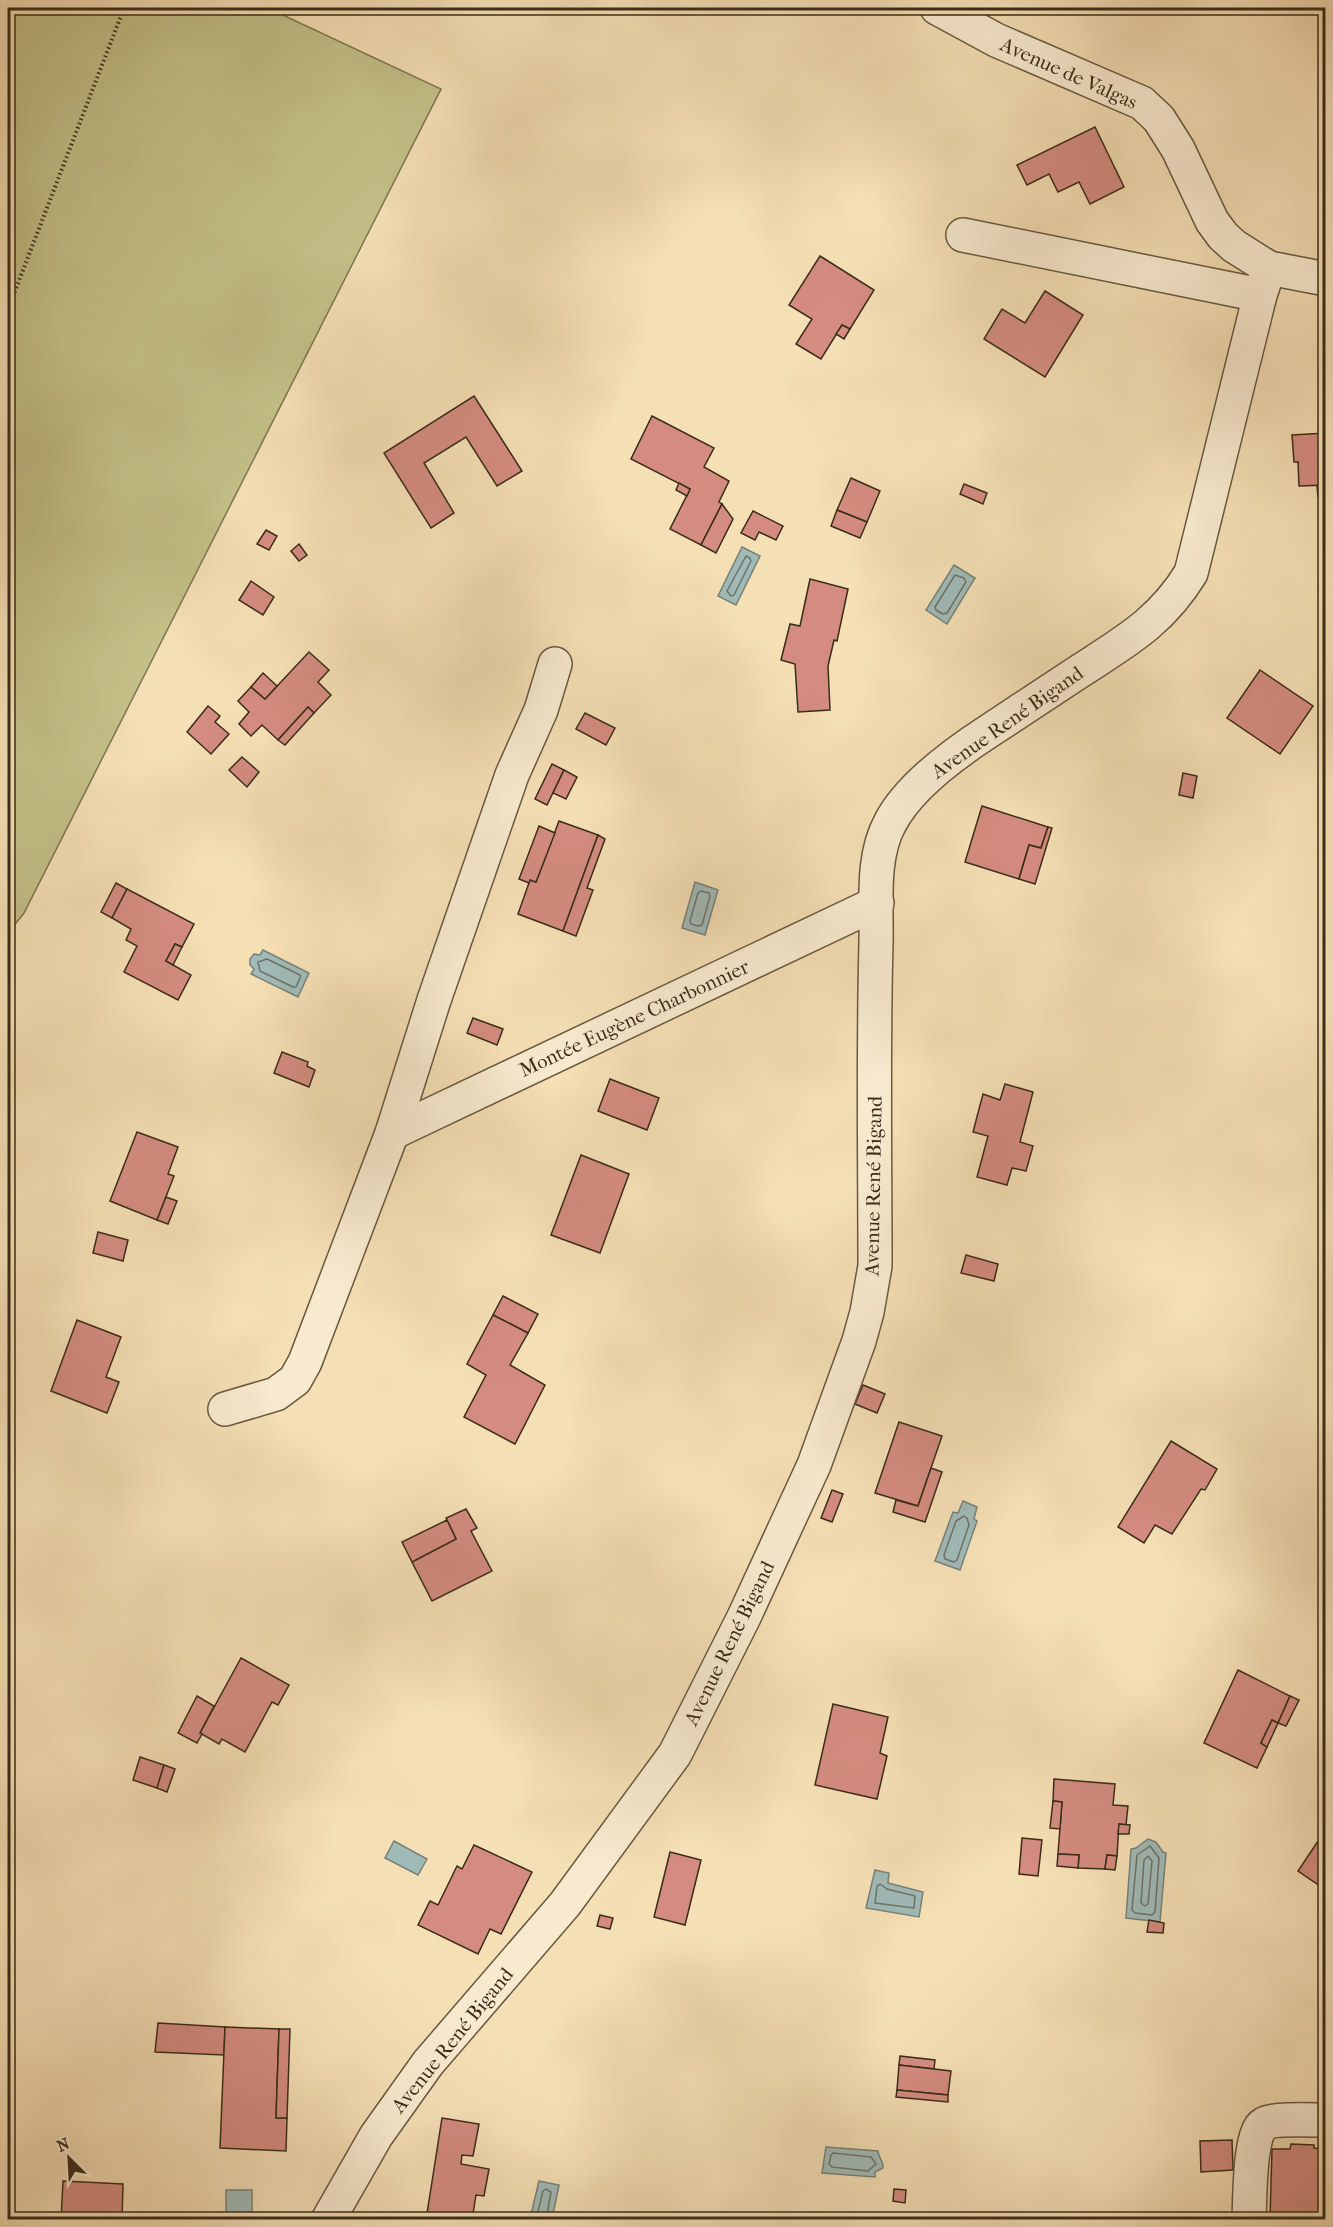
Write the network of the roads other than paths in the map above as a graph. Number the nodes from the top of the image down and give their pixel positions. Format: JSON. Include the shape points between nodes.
{"nodes":[{"id":1,"x":938,"y":8,"type":"edge"},
{"id":2,"x":963,"y":235,"type":"dead end"},
{"id":3,"x":1326,"y":279,"type":"edge"},
{"id":4,"x":1264,"y":282,"type":"junction"},
{"id":5,"x":555,"y":664,"type":"dead end"},
{"id":6,"x":877,"y":903,"type":"junction"},
{"id":7,"x":392,"y":1133,"type":"junction"},
{"id":8,"x":225,"y":1409,"type":"dead end"},
{"id":9,"x":1326,"y":2120,"type":"edge"},
{"id":10,"x":328,"y":2220,"type":"edge"},
{"id":11,"x":1249,"y":2220,"type":"edge"}],
"edges":[{"from":1,"to":4,"type":"street","name":"Avenue de Valgas","via":[[996,40],[1142,104],[1159,119],[1178,149],[1212,221]]},
{"from":2,"to":4,"type":"street"},
{"from":3,"to":4,"type":"street"},
{"from":4,"to":6,"type":"street","name":"Avenue René Bigand","via":[[1191,573],[1162,612],[1138,633],[982,735],[900,805],[880,850]]},
{"from":5,"to":7,"type":"street","via":[[541,710],[512,775]]},
{"from":6,"to":7,"type":"street","name":"Montée Eugène Charbonnier"},
{"from":6,"to":10,"type":"street","name":"Avenue René Bigand","via":[[875,1266],[859,1341],[814,1465],[675,1754],[565,1904],[428,2063],[376,2136]]},
{"from":7,"to":8,"type":"street","via":[[295,1380],[276,1394]]},
{"from":9,"to":11,"type":"street","via":[[1273,2121],[1258,2130]]}]}
